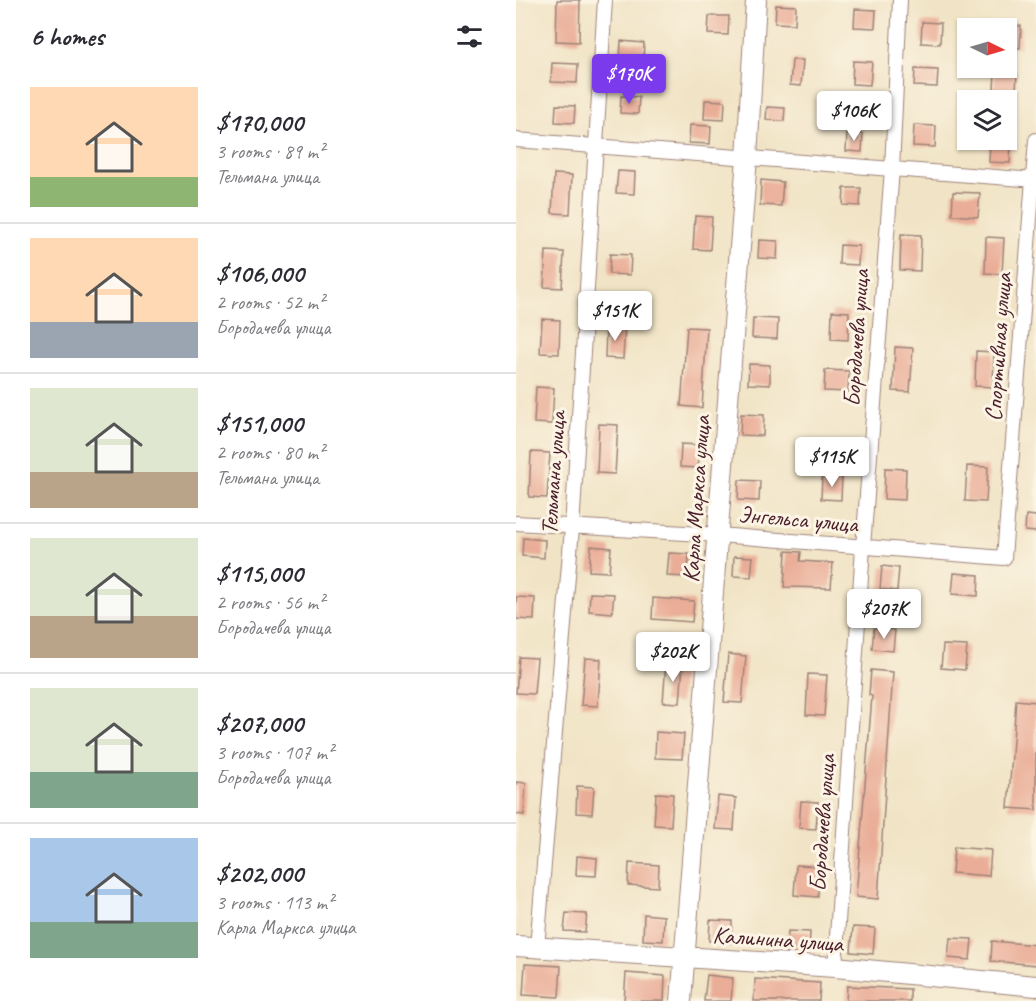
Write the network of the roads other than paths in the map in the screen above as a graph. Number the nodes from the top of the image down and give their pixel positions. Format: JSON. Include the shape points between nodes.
{"nodes":[{"id":1,"x":605,"y":0,"type":"edge"},
{"id":2,"x":756,"y":0,"type":"edge"},
{"id":3,"x":900,"y":0,"type":"edge"},
{"id":4,"x":516,"y":140,"type":"edge"},
{"id":5,"x":1036,"y":140,"type":"edge"},
{"id":6,"x":597,"y":147,"type":"junction"},
{"id":7,"x":747,"y":158,"type":"junction"},
{"id":8,"x":892,"y":169,"type":"junction"},
{"id":9,"x":1035,"y":180,"type":"edge"},
{"id":10,"x":516,"y":523,"type":"edge"},
{"id":11,"x":572,"y":528,"type":"junction"},
{"id":12,"x":719,"y":535,"type":"junction"},
{"id":13,"x":862,"y":547,"type":"junction"},
{"id":14,"x":1004,"y":558,"type":"joint"},
{"id":15,"x":516,"y":946,"type":"edge"},
{"id":16,"x":537,"y":948,"type":"junction"},
{"id":17,"x":685,"y":959,"type":"junction"},
{"id":18,"x":835,"y":967,"type":"junction"},
{"id":19,"x":1036,"y":986,"type":"edge"},
{"id":20,"x":681,"y":1001,"type":"edge"}],
"edges":[{"from":1,"to":6,"type":"street","name":"Тельмана улица"},
{"from":2,"to":7,"type":"street","name":"Карла Маркса улица"},
{"from":3,"to":8,"type":"street","name":"Бородачева улица"},
{"from":4,"to":6,"type":"street"},
{"from":5,"to":9,"type":"street","name":"Спортивная улица"},
{"from":6,"to":7,"type":"street"},
{"from":6,"to":11,"type":"street","name":"Тельмана улица"},
{"from":7,"to":8,"type":"street"},
{"from":7,"to":12,"type":"street","name":"Карла Маркса улица"},
{"from":8,"to":9,"type":"street"},
{"from":8,"to":13,"type":"street","name":"Бородачева улица"},
{"from":9,"to":14,"type":"street","name":"Спортивная улица"},
{"from":10,"to":11,"type":"street","name":"Энгельса улица"},
{"from":11,"to":12,"type":"street","name":"Энгельса улица"},
{"from":11,"to":16,"type":"street","name":"Тельмана улица"},
{"from":12,"to":13,"type":"street","name":"Энгельса улица"},
{"from":12,"to":17,"type":"street","name":"Карла Маркса улица"},
{"from":13,"to":14,"type":"street","name":"Энгельса улица"},
{"from":13,"to":18,"type":"street","name":"Бородачева улица"},
{"from":15,"to":16,"type":"street","name":"Калинина улица"},
{"from":16,"to":17,"type":"street","name":"Калинина улица"},
{"from":17,"to":18,"type":"street","name":"Калинина улица"},
{"from":17,"to":20,"type":"street","name":"Карла Маркса улица"},
{"from":18,"to":19,"type":"street","name":"Калинина улица"}]}
